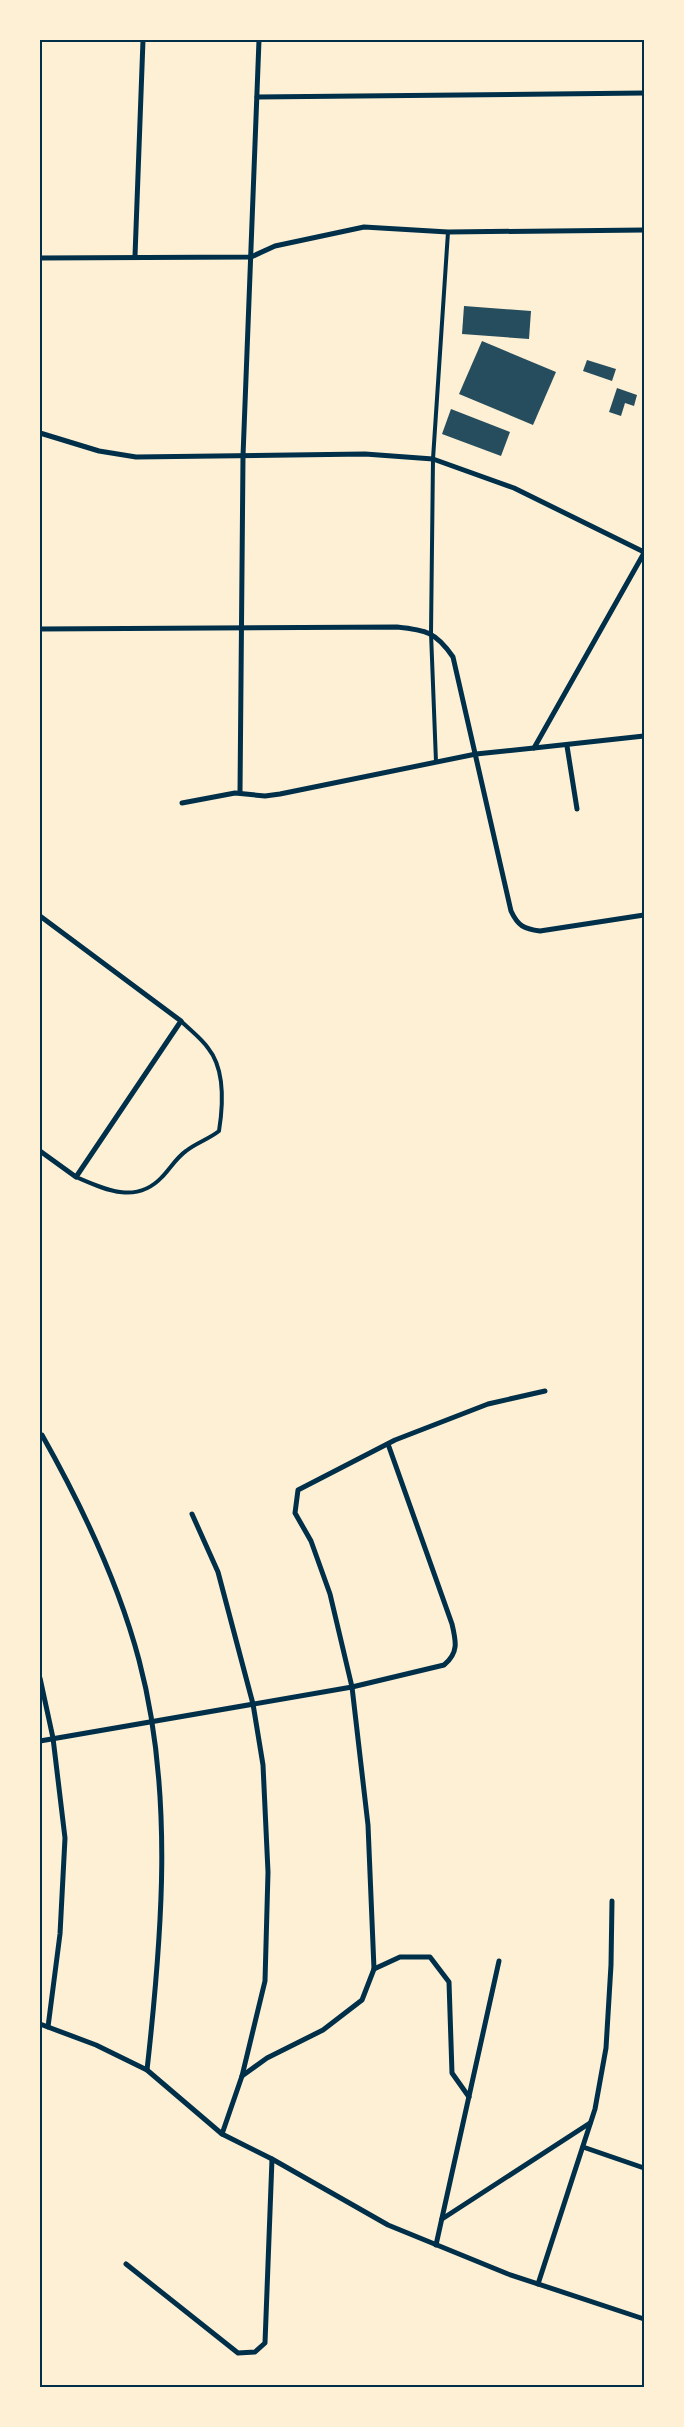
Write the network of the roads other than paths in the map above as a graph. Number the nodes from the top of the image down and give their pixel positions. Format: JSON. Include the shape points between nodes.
{"nodes":[{"id":1,"x":143,"y":40,"type":"edge"},
{"id":2,"x":259,"y":40,"type":"edge"},
{"id":3,"x":644,"y":93,"type":"edge"},
{"id":4,"x":257,"y":98,"type":"junction"},
{"id":5,"x":644,"y":230,"type":"edge"},
{"id":6,"x":448,"y":232,"type":"junction"},
{"id":7,"x":135,"y":256,"type":"junction"},
{"id":8,"x":251,"y":256,"type":"junction"},
{"id":9,"x":40,"y":258,"type":"edge"},
{"id":10,"x":40,"y":434,"type":"edge"},
{"id":11,"x":243,"y":456,"type":"junction"},
{"id":12,"x":433,"y":459,"type":"junction"},
{"id":13,"x":644,"y":553,"type":"edge"},
{"id":14,"x":40,"y":629,"type":"edge"},
{"id":15,"x":240,"y":629,"type":"junction"},
{"id":16,"x":431,"y":633,"type":"junction"},
{"id":17,"x":644,"y":736,"type":"edge"},
{"id":18,"x":567,"y":746,"type":"junction"},
{"id":19,"x":534,"y":748,"type":"junction"},
{"id":20,"x":476,"y":754,"type":"junction"},
{"id":21,"x":436,"y":762,"type":"junction"},
{"id":22,"x":240,"y":793,"type":"junction"},
{"id":23,"x":182,"y":804,"type":"dead end"},
{"id":24,"x":577,"y":809,"type":"dead end"},
{"id":25,"x":644,"y":915,"type":"edge"},
{"id":26,"x":40,"y":916,"type":"edge"},
{"id":27,"x":181,"y":1021,"type":"junction"},
{"id":28,"x":40,"y":1151,"type":"edge"},
{"id":29,"x":76,"y":1177,"type":"junction"},
{"id":30,"x":544,"y":1391,"type":"dead end"},
{"id":31,"x":42,"y":1435,"type":"dead end"},
{"id":32,"x":388,"y":1444,"type":"junction"},
{"id":33,"x":192,"y":1514,"type":"dead end"},
{"id":34,"x":40,"y":1678,"type":"edge"},
{"id":35,"x":352,"y":1687,"type":"junction"},
{"id":36,"x":253,"y":1704,"type":"junction"},
{"id":37,"x":152,"y":1722,"type":"junction"},
{"id":38,"x":53,"y":1738,"type":"junction"},
{"id":39,"x":40,"y":1741,"type":"edge"},
{"id":40,"x":612,"y":1901,"type":"dead end"},
{"id":41,"x":499,"y":1960,"type":"dead end"},
{"id":42,"x":374,"y":1969,"type":"junction"},
{"id":43,"x":40,"y":2024,"type":"edge"},
{"id":44,"x":48,"y":2027,"type":"junction"},
{"id":45,"x":147,"y":2070,"type":"junction"},
{"id":46,"x":242,"y":2076,"type":"junction"},
{"id":47,"x":469,"y":2097,"type":"junction"},
{"id":48,"x":591,"y":2122,"type":"junction"},
{"id":49,"x":222,"y":2134,"type":"junction"},
{"id":50,"x":583,"y":2146,"type":"junction"},
{"id":51,"x":272,"y":2159,"type":"junction"},
{"id":52,"x":644,"y":2168,"type":"edge"},
{"id":53,"x":442,"y":2219,"type":"junction"},
{"id":54,"x":436,"y":2245,"type":"junction"},
{"id":55,"x":126,"y":2264,"type":"dead end"},
{"id":56,"x":538,"y":2284,"type":"junction"},
{"id":57,"x":644,"y":2319,"type":"edge"}],
"edges":[{"from":1,"to":7,"type":"street"},
{"from":2,"to":4,"type":"street"},
{"from":3,"to":4,"type":"street"},
{"from":4,"to":8,"type":"street"},
{"from":5,"to":6,"type":"street"},
{"from":6,"to":8,"type":"street","via":[[364,227],[275,246]]},
{"from":6,"to":12,"type":"lane"},
{"from":7,"to":8,"type":"street"},
{"from":7,"to":9,"type":"street"},
{"from":8,"to":11,"type":"street"},
{"from":10,"to":11,"type":"street","via":[[98,452],[136,457]]},
{"from":11,"to":12,"type":"street","via":[[365,454]]},
{"from":11,"to":15,"type":"street"},
{"from":12,"to":13,"type":"street","via":[[514,488]]},
{"from":12,"to":16,"type":"lane"},
{"from":13,"to":19,"type":"street"},
{"from":14,"to":15,"type":"street"},
{"from":15,"to":16,"type":"street","via":[[397,628]]},
{"from":15,"to":22,"type":"street"},
{"from":16,"to":20,"type":"street","via":[[445,644],[453,657]]},
{"from":16,"to":21,"type":"lane"},
{"from":17,"to":18,"type":"street"},
{"from":18,"to":19,"type":"street"},
{"from":18,"to":24,"type":"street"},
{"from":19,"to":20,"type":"street"},
{"from":20,"to":21,"type":"street"},
{"from":20,"to":25,"type":"street","via":[[511,912],[517,923],[526,929],[540,931]]},
{"from":21,"to":22,"type":"street","via":[[280,794]]},
{"from":22,"to":23,"type":"street"},
{"from":26,"to":27,"type":"street"},
{"from":27,"to":29,"type":"street"},
{"from":27,"to":29,"type":"lane","via":[[209,1049],[219,1072],[222,1112],[219,1130],[186,1151],[161,1179],[138,1192],[114,1192]]},
{"from":28,"to":29,"type":"street"},
{"from":30,"to":32,"type":"street","via":[[488,1404]]},
{"from":31,"to":37,"type":"street","via":[[74,1493],[116,1587],[139,1660]]},
{"from":32,"to":35,"type":"street","via":[[298,1490],[295,1514],[311,1541],[330,1594]]},
{"from":32,"to":35,"type":"street","via":[[457,1643],[453,1658],[444,1665]]},
{"from":33,"to":36,"type":"street","via":[[218,1572]]},
{"from":34,"to":38,"type":"street"},
{"from":35,"to":36,"type":"street"},
{"from":35,"to":42,"type":"street","via":[[368,1825]]},
{"from":36,"to":37,"type":"street"},
{"from":36,"to":46,"type":"street","via":[[263,1764],[267,1930],[264,1981]]},
{"from":37,"to":38,"type":"street"},
{"from":37,"to":45,"type":"street","via":[[162,1830],[161,1906]]},
{"from":38,"to":39,"type":"street"},
{"from":38,"to":44,"type":"street","via":[[65,1838],[60,1934]]},
{"from":40,"to":48,"type":"street","via":[[606,2048]]},
{"from":41,"to":47,"type":"street"},
{"from":42,"to":46,"type":"street","via":[[362,2000],[323,2030],[267,2058]]},
{"from":42,"to":47,"type":"street","via":[[400,1957],[430,1957],[449,1982],[452,2073]]},
{"from":43,"to":44,"type":"street"},
{"from":44,"to":45,"type":"street","via":[[96,2045]]},
{"from":45,"to":49,"type":"street"},
{"from":46,"to":49,"type":"street"},
{"from":47,"to":53,"type":"street"},
{"from":48,"to":50,"type":"street"},
{"from":48,"to":53,"type":"street"},
{"from":49,"to":51,"type":"street"},
{"from":50,"to":52,"type":"street"},
{"from":50,"to":56,"type":"street"},
{"from":51,"to":54,"type":"street","via":[[388,2225]]},
{"from":51,"to":55,"type":"street","via":[[265,2343],[254,2352],[238,2353]]},
{"from":53,"to":54,"type":"street"},
{"from":54,"to":56,"type":"street"},
{"from":56,"to":57,"type":"street"}]}
